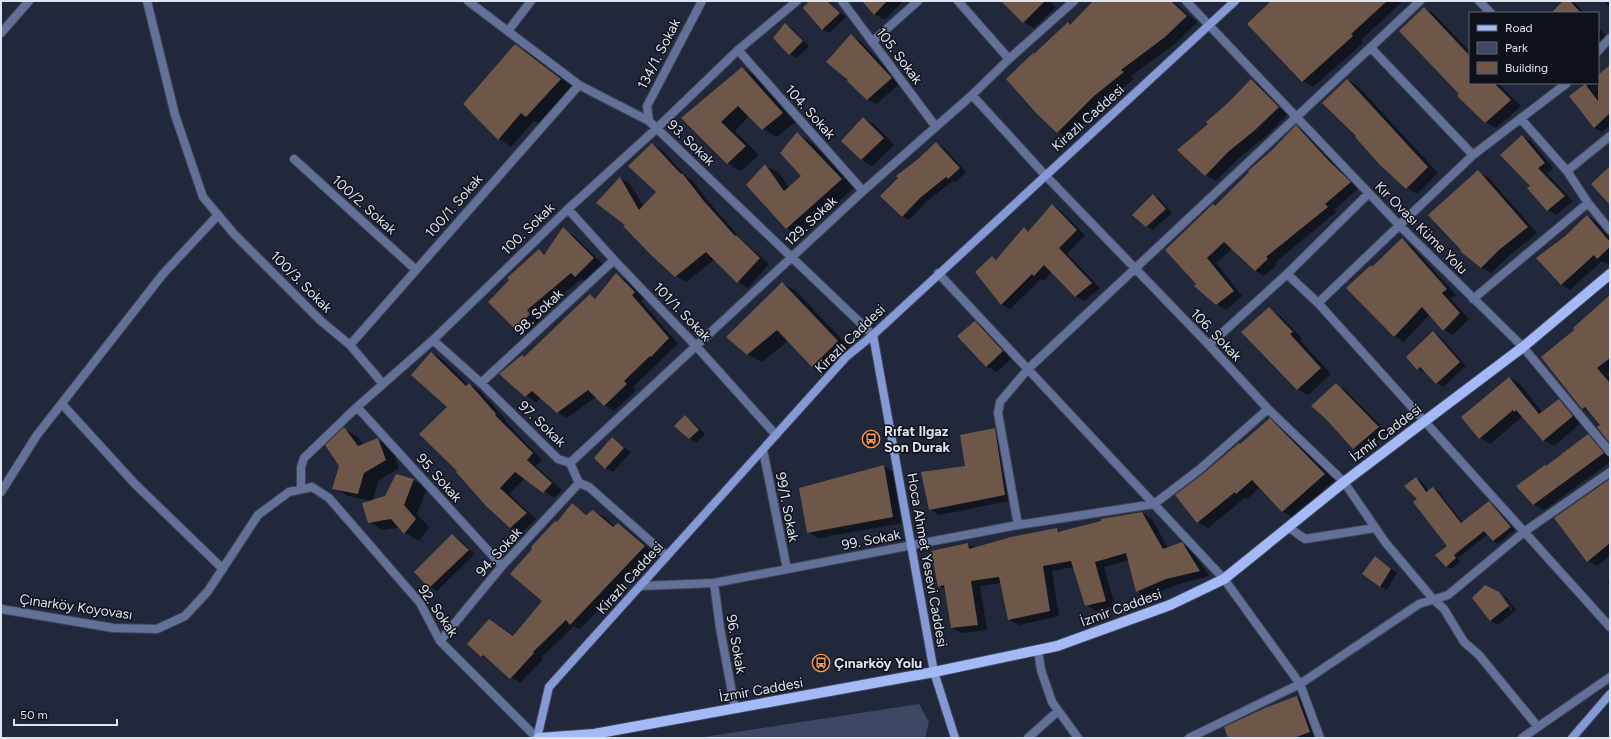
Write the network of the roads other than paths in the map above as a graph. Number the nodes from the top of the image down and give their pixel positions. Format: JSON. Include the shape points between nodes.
{"nodes":[{"id":1,"x":29,"y":1,"type":"edge"},
{"id":2,"x":147,"y":1,"type":"edge"},
{"id":3,"x":468,"y":1,"type":"edge"},
{"id":4,"x":531,"y":1,"type":"edge"},
{"id":5,"x":702,"y":1,"type":"edge"},
{"id":6,"x":797,"y":1,"type":"edge"},
{"id":7,"x":842,"y":1,"type":"edge"},
{"id":8,"x":918,"y":1,"type":"edge"},
{"id":9,"x":958,"y":1,"type":"edge"},
{"id":10,"x":1074,"y":1,"type":"edge"},
{"id":11,"x":1186,"y":1,"type":"edge"},
{"id":12,"x":1235,"y":1,"type":"edge"},
{"id":13,"x":1420,"y":1,"type":"edge"},
{"id":14,"x":1479,"y":1,"type":"edge"},
{"id":15,"x":1489,"y":12,"type":"edge"},
{"id":16,"x":1208,"y":26,"type":"junction"},
{"id":17,"x":508,"y":32,"type":"junction"},
{"id":18,"x":1,"y":34,"type":"edge"},
{"id":19,"x":1610,"y":38,"type":"edge"},
{"id":20,"x":872,"y":42,"type":"junction"},
{"id":21,"x":1371,"y":48,"type":"junction"},
{"id":22,"x":1599,"y":49,"type":"edge"},
{"id":23,"x":738,"y":50,"type":"junction"},
{"id":24,"x":1009,"y":59,"type":"junction"},
{"id":25,"x":1563,"y":84,"type":"edge"},
{"id":26,"x":579,"y":85,"type":"junction"},
{"id":27,"x":972,"y":95,"type":"junction"},
{"id":28,"x":1295,"y":117,"type":"junction"},
{"id":29,"x":1521,"y":119,"type":"junction"},
{"id":30,"x":649,"y":121,"type":"junction"},
{"id":31,"x":936,"y":127,"type":"junction"},
{"id":32,"x":656,"y":129,"type":"junction"},
{"id":33,"x":1610,"y":136,"type":"edge"},
{"id":34,"x":1473,"y":155,"type":"junction"},
{"id":35,"x":294,"y":159,"type":"dead end"},
{"id":36,"x":1567,"y":171,"type":"junction"},
{"id":37,"x":1045,"y":175,"type":"junction"},
{"id":38,"x":863,"y":191,"type":"junction"},
{"id":39,"x":1368,"y":194,"type":"junction"},
{"id":40,"x":1588,"y":203,"type":"junction"},
{"id":41,"x":568,"y":209,"type":"junction"},
{"id":42,"x":218,"y":215,"type":"junction"},
{"id":43,"x":1400,"y":226,"type":"junction"},
{"id":44,"x":1610,"y":230,"type":"edge"},
{"id":45,"x":791,"y":257,"type":"junction"},
{"id":46,"x":614,"y":260,"type":"junction"},
{"id":47,"x":1135,"y":269,"type":"junction"},
{"id":48,"x":416,"y":270,"type":"junction"},
{"id":49,"x":938,"y":273,"type":"junction"},
{"id":50,"x":1287,"y":274,"type":"junction"},
{"id":51,"x":1610,"y":274,"type":"edge"},
{"id":52,"x":1473,"y":299,"type":"junction"},
{"id":53,"x":1318,"y":303,"type":"junction"},
{"id":54,"x":873,"y":335,"type":"junction"},
{"id":55,"x":432,"y":340,"type":"junction"},
{"id":56,"x":350,"y":345,"type":"junction"},
{"id":57,"x":1209,"y":345,"type":"junction"},
{"id":58,"x":696,"y":346,"type":"junction"},
{"id":59,"x":1523,"y":347,"type":"junction"},
{"id":60,"x":1028,"y":369,"type":"junction"},
{"id":61,"x":481,"y":383,"type":"junction"},
{"id":62,"x":383,"y":384,"type":"junction"},
{"id":63,"x":62,"y":404,"type":"junction"},
{"id":64,"x":357,"y":407,"type":"junction"},
{"id":65,"x":1268,"y":409,"type":"junction"},
{"id":66,"x":1425,"y":421,"type":"junction"},
{"id":67,"x":776,"y":434,"type":"junction"},
{"id":68,"x":763,"y":450,"type":"junction"},
{"id":69,"x":1610,"y":452,"type":"edge"},
{"id":70,"x":570,"y":464,"type":"junction"},
{"id":71,"x":1610,"y":472,"type":"edge"},
{"id":72,"x":1344,"y":482,"type":"junction"},
{"id":73,"x":579,"y":483,"type":"junction"},
{"id":74,"x":301,"y":489,"type":"junction"},
{"id":75,"x":1,"y":492,"type":"edge"},
{"id":76,"x":1154,"y":504,"type":"junction"},
{"id":77,"x":1018,"y":525,"type":"junction"},
{"id":78,"x":1288,"y":527,"type":"junction"},
{"id":79,"x":1375,"y":528,"type":"junction"},
{"id":80,"x":1524,"y":532,"type":"junction"},
{"id":81,"x":911,"y":545,"type":"junction"},
{"id":82,"x":667,"y":556,"type":"junction"},
{"id":83,"x":502,"y":566,"type":"junction"},
{"id":84,"x":223,"y":569,"type":"junction"},
{"id":85,"x":787,"y":569,"type":"junction"},
{"id":86,"x":1224,"y":579,"type":"junction"},
{"id":87,"x":714,"y":583,"type":"junction"},
{"id":88,"x":640,"y":586,"type":"junction"},
{"id":89,"x":1433,"y":599,"type":"junction"},
{"id":90,"x":1,"y":609,"type":"edge"},
{"id":91,"x":1610,"y":626,"type":"edge"},
{"id":92,"x":440,"y":641,"type":"junction"},
{"id":93,"x":1038,"y":650,"type":"junction"},
{"id":94,"x":934,"y":672,"type":"junction"},
{"id":95,"x":1610,"y":677,"type":"edge"},
{"id":96,"x":1300,"y":684,"type":"junction"},
{"id":97,"x":1610,"y":694,"type":"edge"},
{"id":98,"x":735,"y":709,"type":"junction"},
{"id":99,"x":1058,"y":711,"type":"junction"},
{"id":100,"x":1538,"y":727,"type":"junction"},
{"id":101,"x":575,"y":737,"type":"edge"},
{"id":102,"x":1194,"y":737,"type":"edge"},
{"id":103,"x":538,"y":738,"type":"edge"},
{"id":104,"x":955,"y":738,"type":"edge"},
{"id":105,"x":1028,"y":738,"type":"edge"},
{"id":106,"x":1078,"y":738,"type":"edge"},
{"id":107,"x":1320,"y":738,"type":"edge"},
{"id":108,"x":1522,"y":738,"type":"edge"},
{"id":109,"x":1572,"y":738,"type":"edge"}],
"edges":[{"from":1,"to":18,"type":"street"},
{"from":2,"to":42,"type":"street","name":"100/3. Sokak","via":[[175,114],[203,197]]},
{"from":3,"to":17,"type":"street","name":"93. Sokak"},
{"from":4,"to":17,"type":"street"},
{"from":5,"to":30,"type":"street","name":"134/1. Sokak","via":[[647,106]]},
{"from":6,"to":23,"type":"street","name":"100. Sokak"},
{"from":7,"to":20,"type":"street","name":"105. Sokak"},
{"from":8,"to":20,"type":"street"},
{"from":9,"to":24,"type":"street"},
{"from":10,"to":24,"type":"street","name":"129. Sokak"},
{"from":11,"to":16,"type":"street","name":"Kır Ovası Küme Yolu"},
{"from":12,"to":16,"type":"main road","name":"Kirazlı Caddesi"},
{"from":13,"to":21,"type":"street"},
{"from":14,"to":15,"type":"street"},
{"from":16,"to":28,"type":"street","name":"Kır Ovası Küme Yolu"},
{"from":16,"to":37,"type":"main road","name":"Kirazlı Caddesi"},
{"from":17,"to":26,"type":"street","name":"93. Sokak"},
{"from":19,"to":22,"type":"street"},
{"from":20,"to":31,"type":"street","name":"105. Sokak"},
{"from":21,"to":28,"type":"street"},
{"from":21,"to":34,"type":"street"},
{"from":23,"to":32,"type":"street","name":"100. Sokak"},
{"from":23,"to":38,"type":"street","name":"104. Sokak"},
{"from":24,"to":27,"type":"street","name":"129. Sokak"},
{"from":25,"to":29,"type":"street"},
{"from":26,"to":30,"type":"street","name":"93. Sokak"},
{"from":26,"to":48,"type":"street","name":"100/1. Sokak"},
{"from":27,"to":31,"type":"street","name":"129. Sokak"},
{"from":27,"to":37,"type":"street","name":"106. Sokak"},
{"from":28,"to":39,"type":"street","name":"Kır Ovası Küme Yolu"},
{"from":28,"to":47,"type":"street"},
{"from":29,"to":34,"type":"street"},
{"from":29,"to":36,"type":"street"},
{"from":30,"to":32,"type":"street","name":"93. Sokak"},
{"from":31,"to":38,"type":"street","name":"129. Sokak"},
{"from":32,"to":41,"type":"street","name":"100. Sokak"},
{"from":32,"to":45,"type":"street","name":"93. Sokak"},
{"from":33,"to":36,"type":"street"},
{"from":34,"to":43,"type":"street"},
{"from":35,"to":48,"type":"street","name":"100/2. Sokak"},
{"from":36,"to":40,"type":"street"},
{"from":37,"to":47,"type":"street","name":"106. Sokak"},
{"from":37,"to":49,"type":"main road","name":"Kirazlı Caddesi"},
{"from":38,"to":45,"type":"street","name":"129. Sokak"},
{"from":39,"to":43,"type":"street","name":"Kır Ovası Küme Yolu"},
{"from":39,"to":50,"type":"street"},
{"from":40,"to":44,"type":"street"},
{"from":40,"to":52,"type":"street"},
{"from":41,"to":46,"type":"street","name":"101/1. Sokak"},
{"from":41,"to":55,"type":"street","name":"100. Sokak"},
{"from":42,"to":56,"type":"street","name":"100/3. Sokak","via":[[321,322]]},
{"from":42,"to":63,"type":"street","via":[[163,274]]},
{"from":43,"to":52,"type":"street","name":"Kır Ovası Küme Yolu"},
{"from":43,"to":53,"type":"street"},
{"from":45,"to":54,"type":"street","name":"93. Sokak"},
{"from":45,"to":58,"type":"street","name":"129. Sokak"},
{"from":46,"to":58,"type":"street","name":"101/1. Sokak"},
{"from":46,"to":61,"type":"street","name":"98. Sokak"},
{"from":47,"to":57,"type":"street","name":"106. Sokak"},
{"from":47,"to":60,"type":"street"},
{"from":48,"to":56,"type":"street","name":"100/1. Sokak"},
{"from":49,"to":54,"type":"main road","name":"Kirazlı Caddesi"},
{"from":49,"to":60,"type":"street"},
{"from":50,"to":53,"type":"street"},
{"from":50,"to":57,"type":"street"},
{"from":51,"to":59,"type":"main road","name":"İzmir Caddesi"},
{"from":52,"to":59,"type":"street","name":"Kır Ovası Küme Yolu"},
{"from":53,"to":66,"type":"street"},
{"from":54,"to":67,"type":"main road","name":"Kirazlı Caddesi","via":[[846,357]]},
{"from":54,"to":81,"type":"main road","name":"Hoca Ahmet Yesevi Caddesi"},
{"from":55,"to":61,"type":"street","name":"97. Sokak"},
{"from":55,"to":62,"type":"street","name":"100. Sokak"},
{"from":56,"to":62,"type":"street","name":"100/3. Sokak"},
{"from":57,"to":65,"type":"street","name":"106. Sokak"},
{"from":58,"to":67,"type":"street","name":"101/1. Sokak"},
{"from":58,"to":70,"type":"street","name":"129. Sokak"},
{"from":59,"to":66,"type":"main road","name":"İzmir Caddesi"},
{"from":59,"to":69,"type":"street","name":"Kır Ovası Küme Yolu"},
{"from":60,"to":76,"type":"street"},
{"from":60,"to":77,"type":"street","via":[[1000,402],[998,413]]},
{"from":61,"to":70,"type":"street","name":"97. Sokak","via":[[558,459]]},
{"from":62,"to":64,"type":"street","name":"100. Sokak"},
{"from":63,"to":75,"type":"street","via":[[37,435]]},
{"from":63,"to":84,"type":"street","via":[[135,484]]},
{"from":64,"to":74,"type":"street","name":"100. Sokak","via":[[304,458],[300,467]]},
{"from":64,"to":83,"type":"street","name":"95. Sokak"},
{"from":65,"to":72,"type":"street","name":"106. Sokak"},
{"from":65,"to":76,"type":"street","via":[[1200,470]]},
{"from":66,"to":72,"type":"main road","name":"İzmir Caddesi"},
{"from":66,"to":80,"type":"street"},
{"from":67,"to":68,"type":"main road","name":"Kirazlı Caddesi"},
{"from":68,"to":82,"type":"main road","name":"Kirazlı Caddesi"},
{"from":68,"to":85,"type":"street","name":"99/1. Sokak"},
{"from":70,"to":73,"type":"street","name":"97. Sokak"},
{"from":71,"to":80,"type":"street"},
{"from":72,"to":78,"type":"main road","name":"İzmir Caddesi"},
{"from":72,"to":79,"type":"street","name":"106. Sokak"},
{"from":73,"to":82,"type":"street","via":[[589,488]]},
{"from":73,"to":83,"type":"street","name":"94. Sokak"},
{"from":74,"to":84,"type":"street","name":"Çınarköy Koyovası","via":[[289,492],[258,515]]},
{"from":74,"to":92,"type":"street","name":"92. Sokak","via":[[312,487],[329,498],[420,602]]},
{"from":76,"to":77,"type":"street","name":"99. Sokak"},
{"from":76,"to":86,"type":"street"},
{"from":77,"to":81,"type":"street","name":"99. Sokak"},
{"from":78,"to":79,"type":"street","via":[[1305,539]]},
{"from":78,"to":86,"type":"main road","name":"İzmir Caddesi"},
{"from":79,"to":89,"type":"street","name":"106. Sokak"},
{"from":80,"to":89,"type":"street","via":[[1448,594]]},
{"from":80,"to":91,"type":"street"},
{"from":81,"to":85,"type":"street","name":"99. Sokak"},
{"from":81,"to":94,"type":"main road","name":"Hoca Ahmet Yesevi Caddesi"},
{"from":82,"to":88,"type":"main road","name":"Kirazlı Caddesi"},
{"from":83,"to":92,"type":"street","name":"94. Sokak"},
{"from":84,"to":90,"type":"street","name":"Çınarköy Koyovası","via":[[208,591],[185,616],[157,629],[113,628]]},
{"from":85,"to":87,"type":"street","name":"99. Sokak"},
{"from":86,"to":93,"type":"main road","name":"İzmir Caddesi","via":[[1170,605],[1057,646]]},
{"from":86,"to":96,"type":"street"},
{"from":87,"to":88,"type":"street","name":"99. Sokak"},
{"from":87,"to":98,"type":"street","name":"96. Sokak"},
{"from":88,"to":103,"type":"main road","name":"Kirazlı Caddesi","via":[[549,688]]},
{"from":89,"to":96,"type":"street","via":[[1420,604]]},
{"from":89,"to":100,"type":"street","name":"106. Sokak","via":[[1444,608],[1464,642],[1479,655]]},
{"from":92,"to":103,"type":"street","name":"92. Sokak"},
{"from":93,"to":94,"type":"main road","name":"İzmir Caddesi"},
{"from":93,"to":99,"type":"street","via":[[1041,670],[1052,702]]},
{"from":94,"to":98,"type":"main road","name":"İzmir Caddesi"},
{"from":94,"to":104,"type":"main road","name":"Hoca Ahmet Yesevi Caddesi"},
{"from":95,"to":100,"type":"street"},
{"from":96,"to":102,"type":"street"},
{"from":96,"to":107,"type":"street"},
{"from":97,"to":109,"type":"main road"},
{"from":98,"to":101,"type":"main road","name":"İzmir Caddesi"},
{"from":99,"to":105,"type":"street"},
{"from":99,"to":106,"type":"street"},
{"from":100,"to":108,"type":"street"},
{"from":101,"to":103,"type":"main road","name":"İzmir Caddesi"}]}
